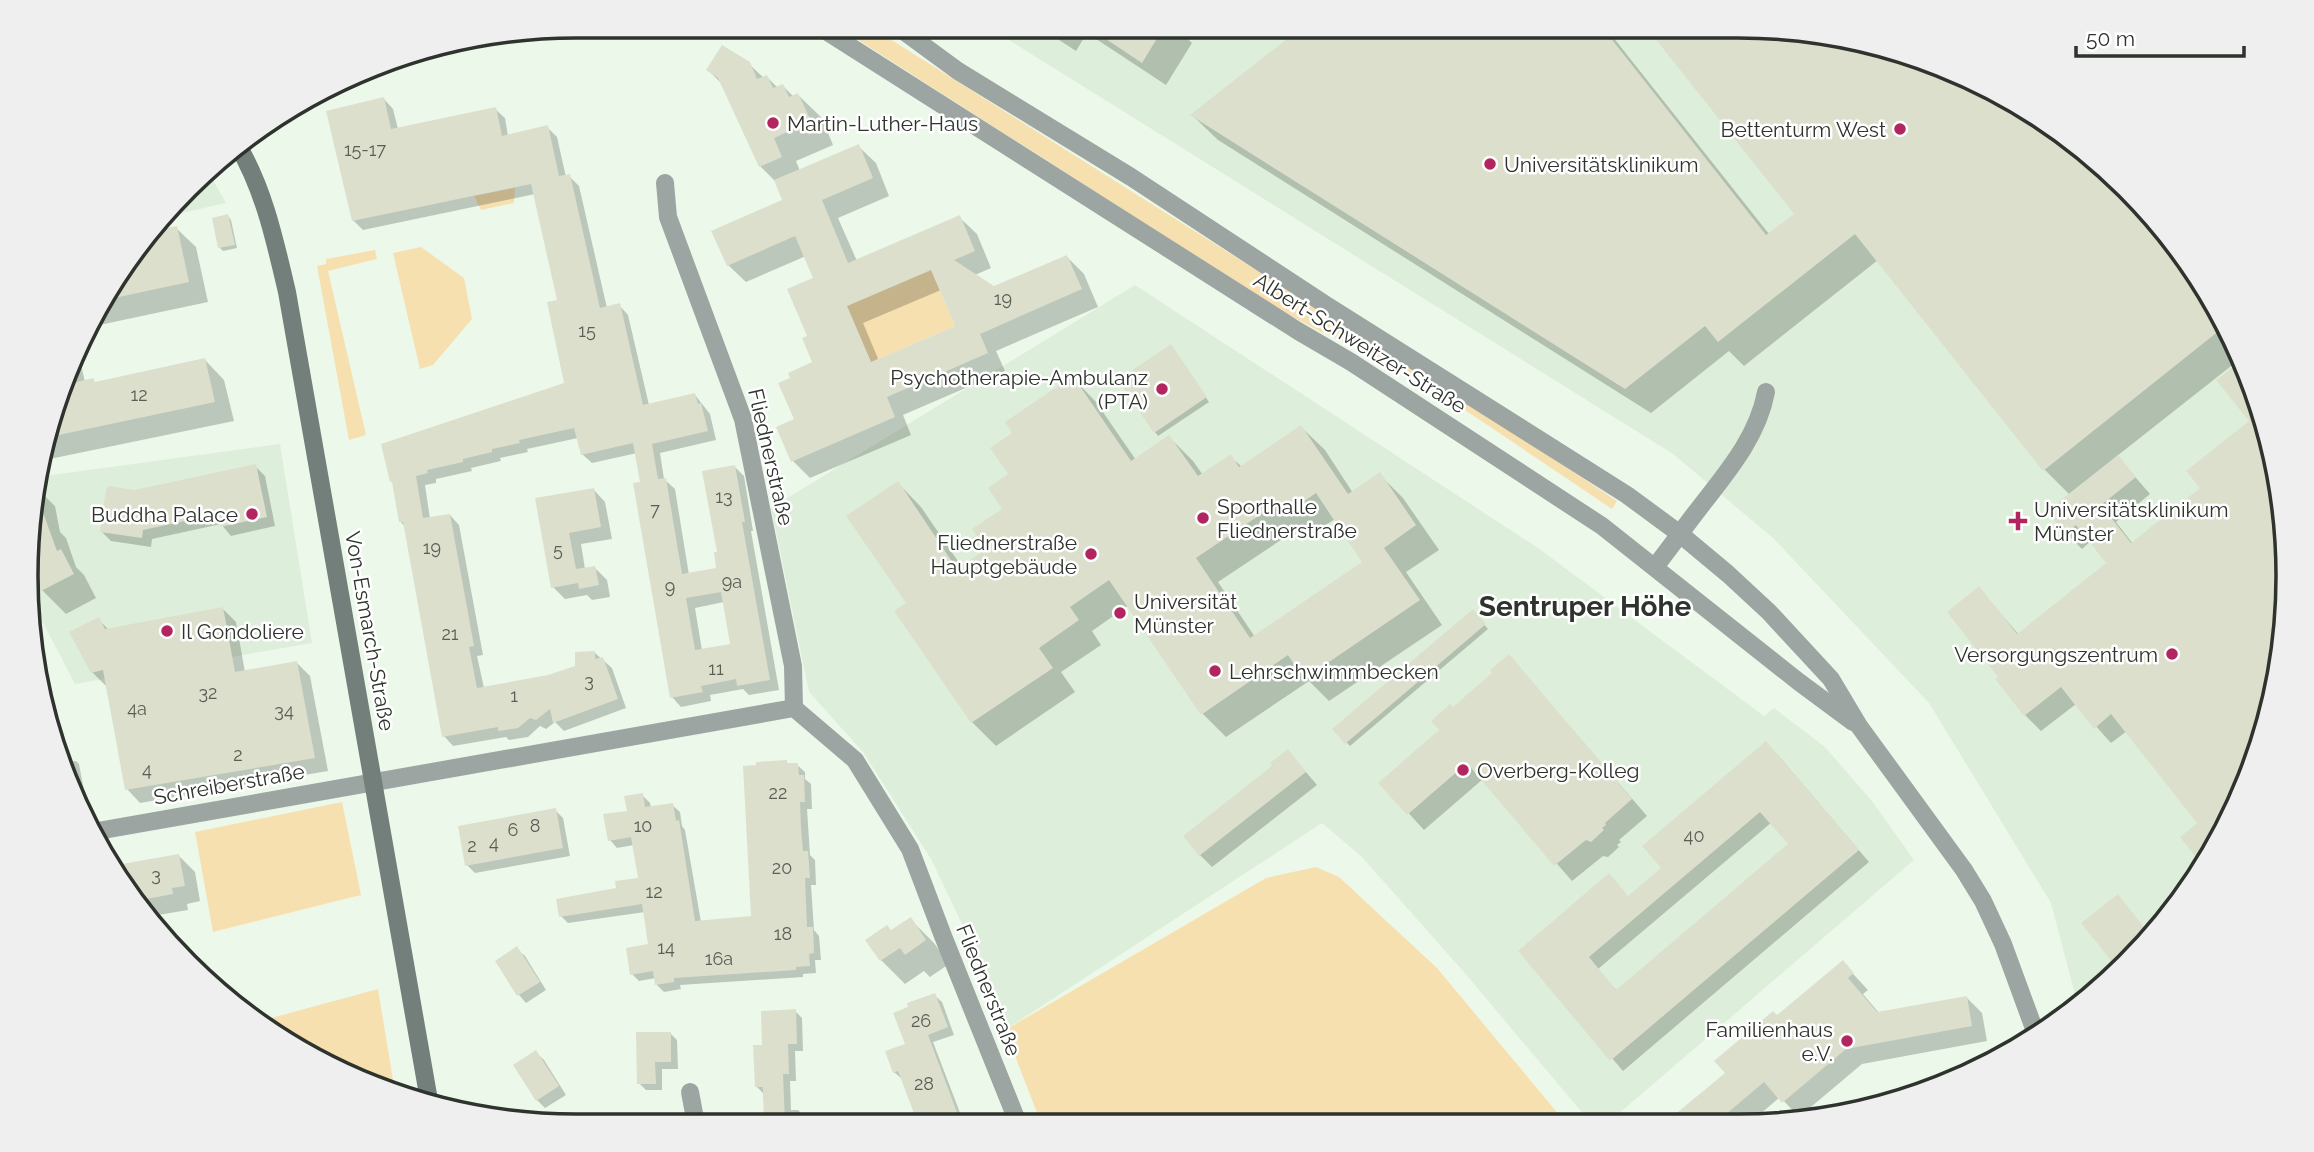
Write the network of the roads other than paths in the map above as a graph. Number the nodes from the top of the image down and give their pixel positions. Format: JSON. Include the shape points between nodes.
{"nodes":[{"id":1,"x":837,"y":38,"type":"edge"},
{"id":2,"x":913,"y":38,"type":"edge"},
{"id":3,"x":250,"y":149,"type":"edge"},
{"id":4,"x":244,"y":154,"type":"edge"},
{"id":5,"x":252,"y":168,"type":"junction"},
{"id":6,"x":665,"y":183,"type":"dead end"},
{"id":7,"x":1766,"y":392,"type":"dead end"},
{"id":8,"x":1680,"y":534,"type":"junction"},
{"id":9,"x":1655,"y":567,"type":"junction"},
{"id":10,"x":794,"y":708,"type":"junction"},
{"id":11,"x":1859,"y":726,"type":"junction"},
{"id":12,"x":373,"y":782,"type":"junction"},
{"id":13,"x":103,"y":830,"type":"edge"},
{"id":14,"x":2033,"y":1025,"type":"edge"},
{"id":15,"x":428,"y":1092,"type":"edge"},
{"id":16,"x":690,"y":1092,"type":"dead end"},
{"id":17,"x":694,"y":1114,"type":"edge"},
{"id":18,"x":1014,"y":1114,"type":"edge"}],
"edges":[{"from":1,"to":9,"type":"street","name":"Albert-Schweitzer-Straße","via":[[1351,362],[1602,526]]},
{"from":2,"to":8,"type":"street","name":"Albert-Schweitzer-Straße","via":[[958,71],[1628,495]]},
{"from":3,"to":5,"type":"main road","name":"Von-Esmarch-Straße"},
{"from":4,"to":5,"type":"main road","name":"Von-Esmarch-Straße"},
{"from":5,"to":12,"type":"main road","name":"Von-Esmarch-Straße","via":[[287,292]]},
{"from":6,"to":10,"type":"street","name":"Fliednerstraße","via":[[668,217],[743,419],[793,666]]},
{"from":7,"to":8,"type":"street","via":[[1755,431]]},
{"from":8,"to":9,"type":"street"},
{"from":8,"to":11,"type":"street","name":"Albert-Schweitzer-Straße","via":[[1795,638],[1831,679]]},
{"from":9,"to":11,"type":"street","name":"Albert-Schweitzer-Straße"},
{"from":10,"to":12,"type":"street"},
{"from":10,"to":18,"type":"street","name":"Fliednerstraße","via":[[855,760],[910,849]]},
{"from":11,"to":14,"type":"street","name":"Albert-Schweitzer-Straße","via":[[1983,901]]},
{"from":12,"to":13,"type":"street","name":"Schreiberstraße"},
{"from":12,"to":15,"type":"main road","name":"Von-Esmarch-Straße"},
{"from":16,"to":17,"type":"street"}]}
